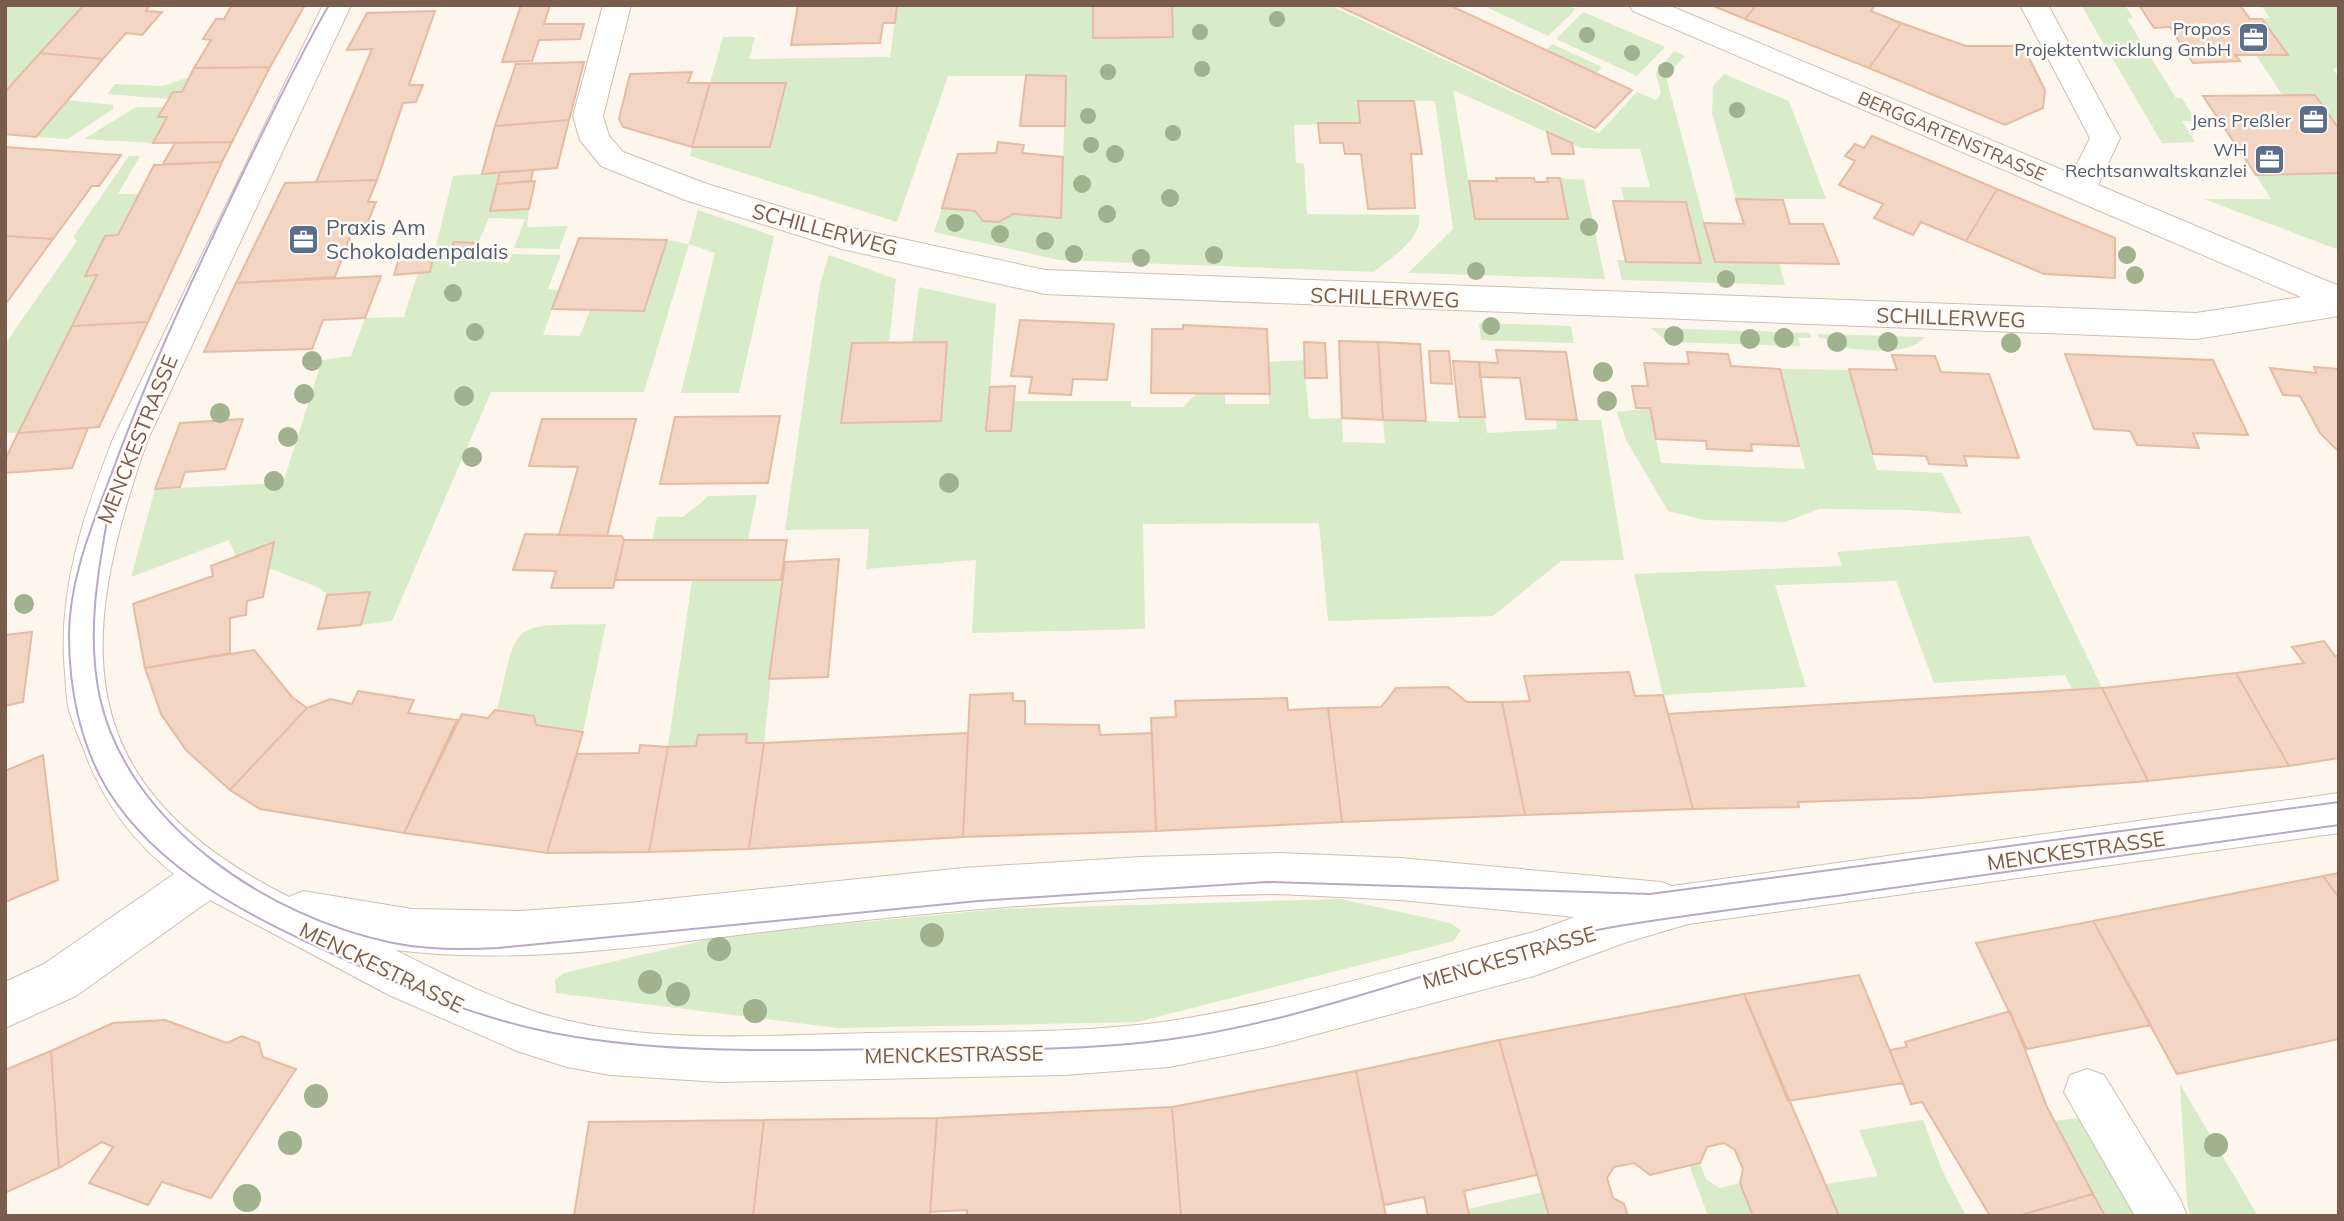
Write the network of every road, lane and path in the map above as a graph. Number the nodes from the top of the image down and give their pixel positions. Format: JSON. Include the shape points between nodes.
{"nodes":[{"id":1,"x":337,"y":5,"type":"edge"},
{"id":2,"x":617,"y":5,"type":"edge"},
{"id":3,"x":1643,"y":5,"type":"edge"},
{"id":4,"x":2034,"y":5,"type":"edge"},
{"id":5,"x":2080,"y":190,"type":"junction"},
{"id":6,"x":2339,"y":302,"type":"edge"},
{"id":7,"x":2339,"y":813,"type":"edge"},
{"id":8,"x":221,"y":885,"type":"junction"},
{"id":9,"x":1688,"y":903,"type":"junction"},
{"id":10,"x":5,"y":1005,"type":"edge"},
{"id":11,"x":2087,"y":1092,"type":"dead end"},
{"id":12,"x":2163,"y":1216,"type":"edge"}],
"edges":[{"from":1,"to":8,"type":"street","name":"MENCKESTRASSE","via":[[265,149],[131,443],[96,543],[85,598],[85,683],[103,752],[123,791],[156,831]]},
{"from":2,"to":6,"type":"street","name":"SCHILLERWEG","via":[[588,116],[595,140],[612,159],[696,192],[842,237],[1045,282],[2196,326]]},
{"from":3,"to":5,"type":"street","name":"BERGGARTENSTRASSE"},
{"from":4,"to":5,"type":"street","via":[[2105,138]]},
{"from":5,"to":6,"type":"street","name":"BERGGARTENSTRASSE"},
{"from":7,"to":9,"type":"street","name":"MENCKESTRASSE"},
{"from":8,"to":9,"type":"street","name":"MENCKESTRASSE","via":[[363,925],[463,935],[615,927],[918,892],[1245,874],[1479,884]]},
{"from":8,"to":9,"type":"street","name":"MENCKESTRASSE","via":[[423,988],[549,1039],[614,1052],[720,1059],[1064,1052],[1169,1044],[1259,1026],[1534,954]]},
{"from":8,"to":10,"type":"street","via":[[60,980]]},
{"from":11,"to":12,"type":"street"}]}
